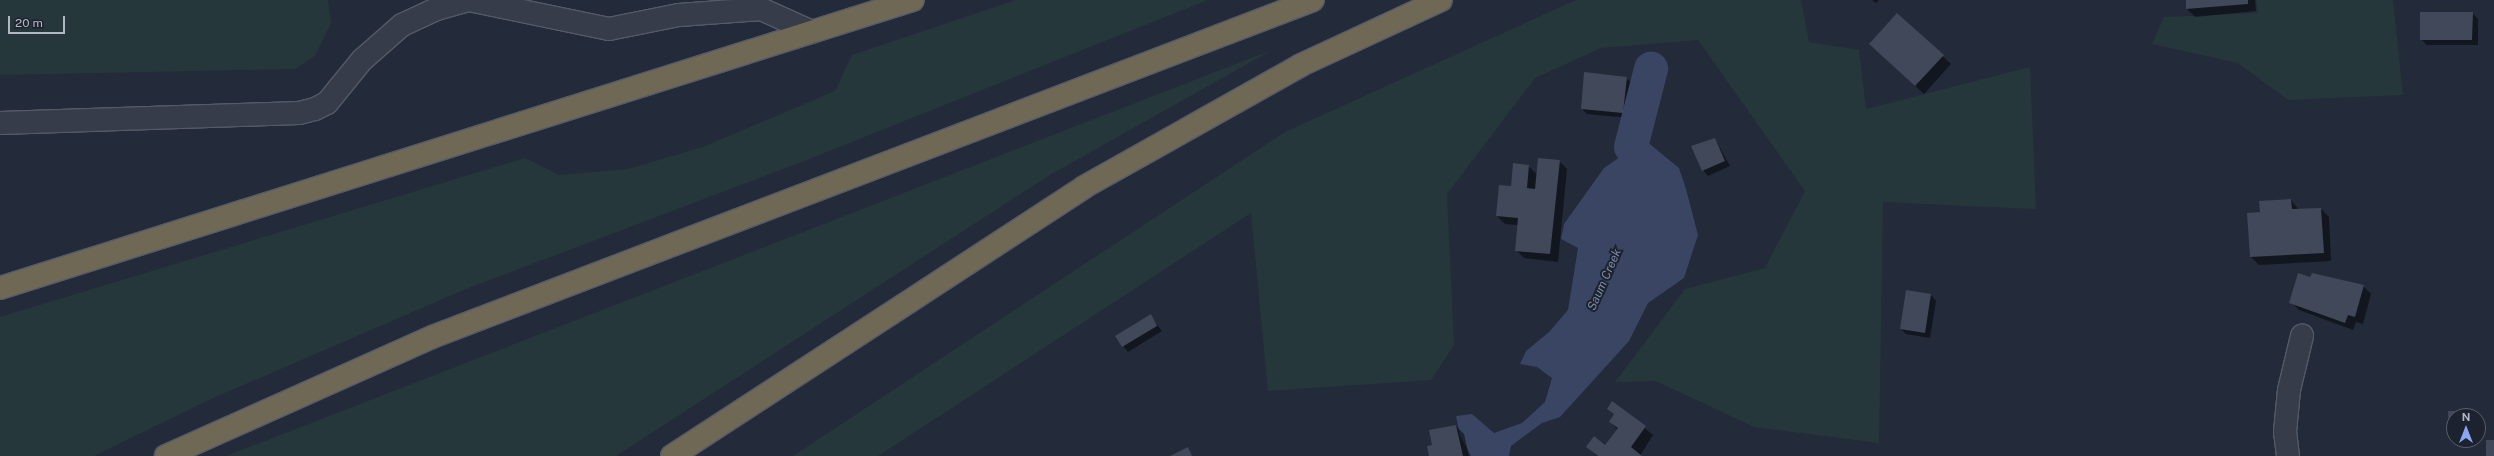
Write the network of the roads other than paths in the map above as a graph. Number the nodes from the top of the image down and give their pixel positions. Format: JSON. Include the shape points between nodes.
{"nodes":[{"id":1,"x":469,"y":0,"type":"edge"},
{"id":2,"x":913,"y":0,"type":"edge"},
{"id":3,"x":1313,"y":0,"type":"edge"},
{"id":4,"x":1441,"y":0,"type":"edge"},
{"id":5,"x":812,"y":32,"type":"junction"},
{"id":6,"x":0,"y":123,"type":"edge"},
{"id":7,"x":0,"y":288,"type":"edge"},
{"id":8,"x":2302,"y":336,"type":"dead end"},
{"id":9,"x":166,"y":456,"type":"edge"},
{"id":10,"x":672,"y":456,"type":"edge"},
{"id":11,"x":2288,"y":456,"type":"edge"}],
"edges":[{"from":1,"to":5,"type":"lane","via":[[609,29],[679,15],[761,9]]},
{"from":1,"to":6,"type":"lane","via":[[437,9],[402,25],[362,60],[327,103],[299,114]]},
{"from":2,"to":5,"type":"highway"},
{"from":3,"to":9,"type":"highway","via":[[432,338]]},
{"from":4,"to":10,"type":"highway","via":[[1301,64],[1098,179]]},
{"from":5,"to":7,"type":"highway"},
{"from":8,"to":11,"type":"lane","via":[[2288,390],[2285,432]]}]}
